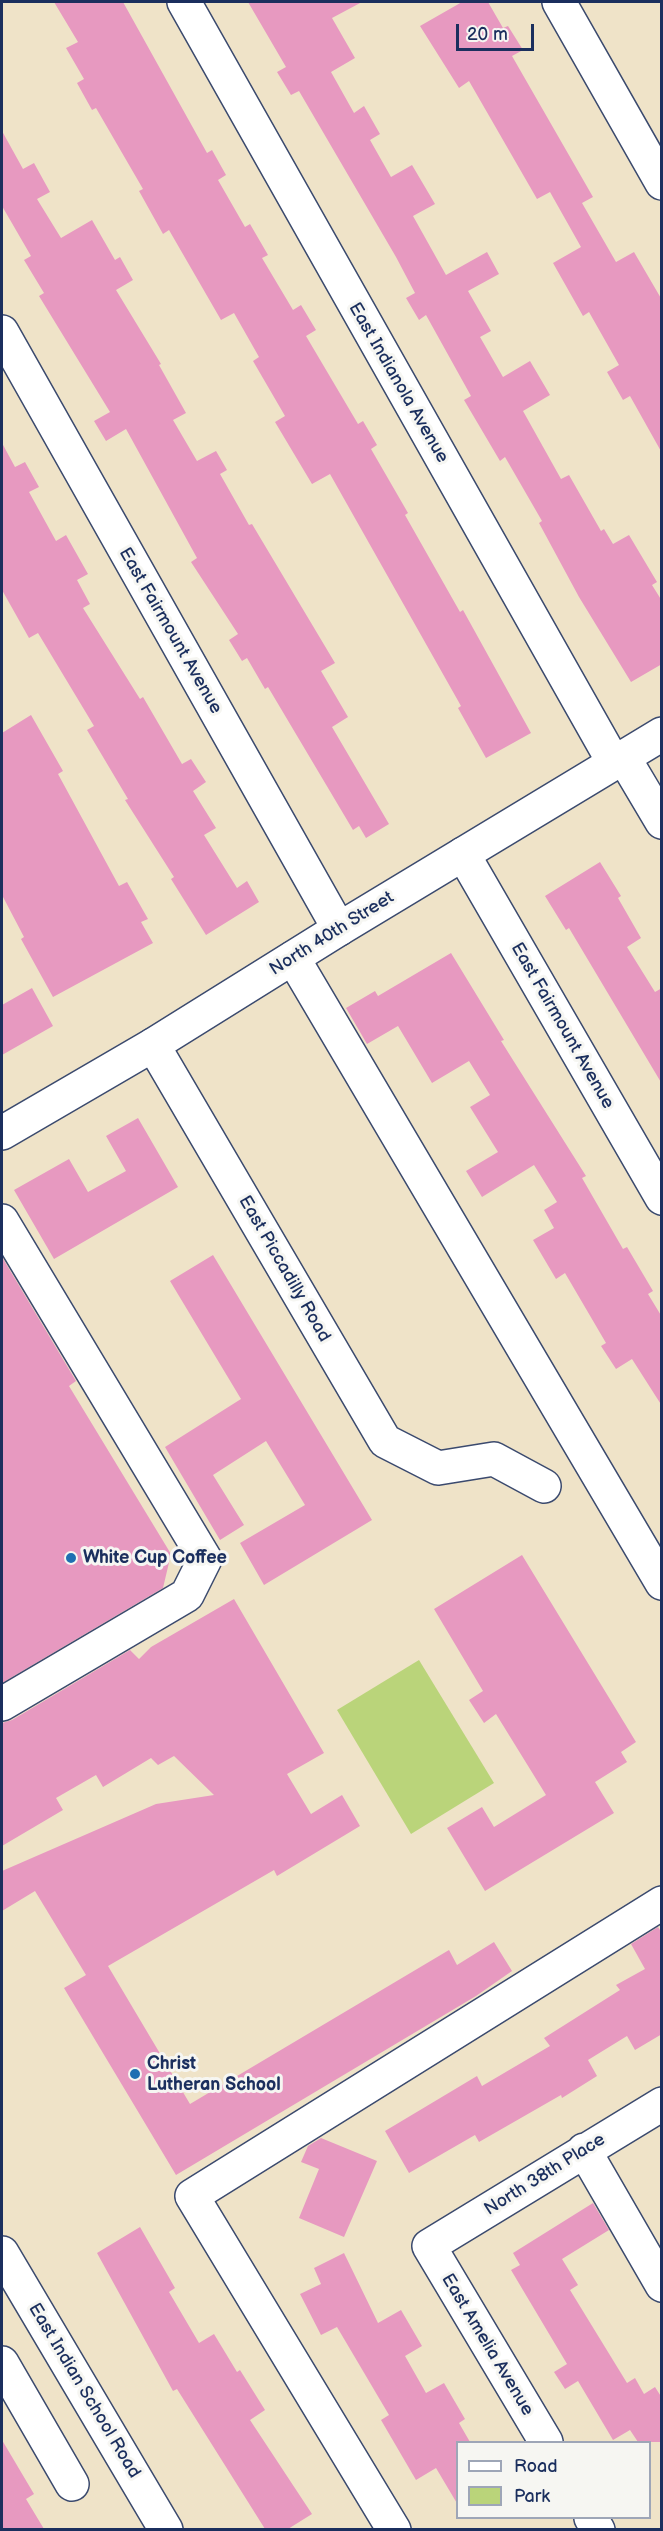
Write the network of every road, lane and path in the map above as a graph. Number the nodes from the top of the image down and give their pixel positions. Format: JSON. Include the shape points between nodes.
{"nodes":[{"id":1,"x":184,"y":2,"type":"edge"},
{"id":2,"x":559,"y":2,"type":"edge"},
{"id":3,"x":662,"y":183,"type":"edge"},
{"id":4,"x":2,"y":332,"type":"edge"},
{"id":5,"x":662,"y":734,"type":"edge"},
{"id":6,"x":619,"y":760,"type":"junction"},
{"id":7,"x":662,"y":822,"type":"edge"},
{"id":8,"x":463,"y":854,"type":"junction"},
{"id":9,"x":339,"y":929,"type":"junction"},
{"id":10,"x":293,"y":957,"type":"junction"},
{"id":11,"x":153,"y":1046,"type":"junction"},
{"id":12,"x":2,"y":1133,"type":"edge"},
{"id":13,"x":662,"y":1198,"type":"edge"},
{"id":14,"x":2,"y":1221,"type":"edge"},
{"id":15,"x":544,"y":1486,"type":"dead end"},
{"id":16,"x":662,"y":1583,"type":"edge"},
{"id":17,"x":2,"y":1704,"type":"edge"},
{"id":18,"x":662,"y":1903,"type":"edge"},
{"id":19,"x":662,"y":2104,"type":"edge"},
{"id":20,"x":584,"y":2150,"type":"junction"},
{"id":21,"x":429,"y":2246,"type":"joint"},
{"id":22,"x":2,"y":2253,"type":"edge"},
{"id":23,"x":662,"y":2285,"type":"edge"},
{"id":24,"x":2,"y":2363,"type":"edge"},
{"id":25,"x":545,"y":2441,"type":"edge"},
{"id":26,"x":72,"y":2484,"type":"dead end"},
{"id":27,"x":166,"y":2529,"type":"edge"},
{"id":28,"x":394,"y":2529,"type":"edge"}],
"edges":[{"from":1,"to":6,"type":"street","name":"East Indianola Avenue"},
{"from":2,"to":3,"type":"street"},
{"from":4,"to":9,"type":"street","name":"East Fairmount Avenue"},
{"from":5,"to":6,"type":"street","name":"North 40th Street"},
{"from":6,"to":7,"type":"street","name":"East Indianola Avenue"},
{"from":6,"to":8,"type":"street","name":"North 40th Street"},
{"from":8,"to":9,"type":"street","name":"North 40th Street"},
{"from":8,"to":13,"type":"street","name":"East Fairmount Avenue"},
{"from":9,"to":10,"type":"street","name":"North 40th Street"},
{"from":10,"to":11,"type":"street","name":"North 40th Street"},
{"from":10,"to":16,"type":"street"},
{"from":11,"to":12,"type":"street","name":"North 40th Street"},
{"from":11,"to":15,"type":"street","name":"East Piccadilly Road","via":[[385,1441],[438,1468],[494,1459]]},
{"from":14,"to":17,"type":"street","via":[[205,1559],[187,1595]]},
{"from":18,"to":28,"type":"street","via":[[192,2196]]},
{"from":19,"to":20,"type":"street","name":"North 38th Place"},
{"from":20,"to":21,"type":"street","name":"North 38th Place"},
{"from":20,"to":23,"type":"street"},
{"from":21,"to":25,"type":"street","name":"East Amelia Avenue"},
{"from":22,"to":27,"type":"street","name":"East Indian School Road"},
{"from":24,"to":26,"type":"street"}]}
